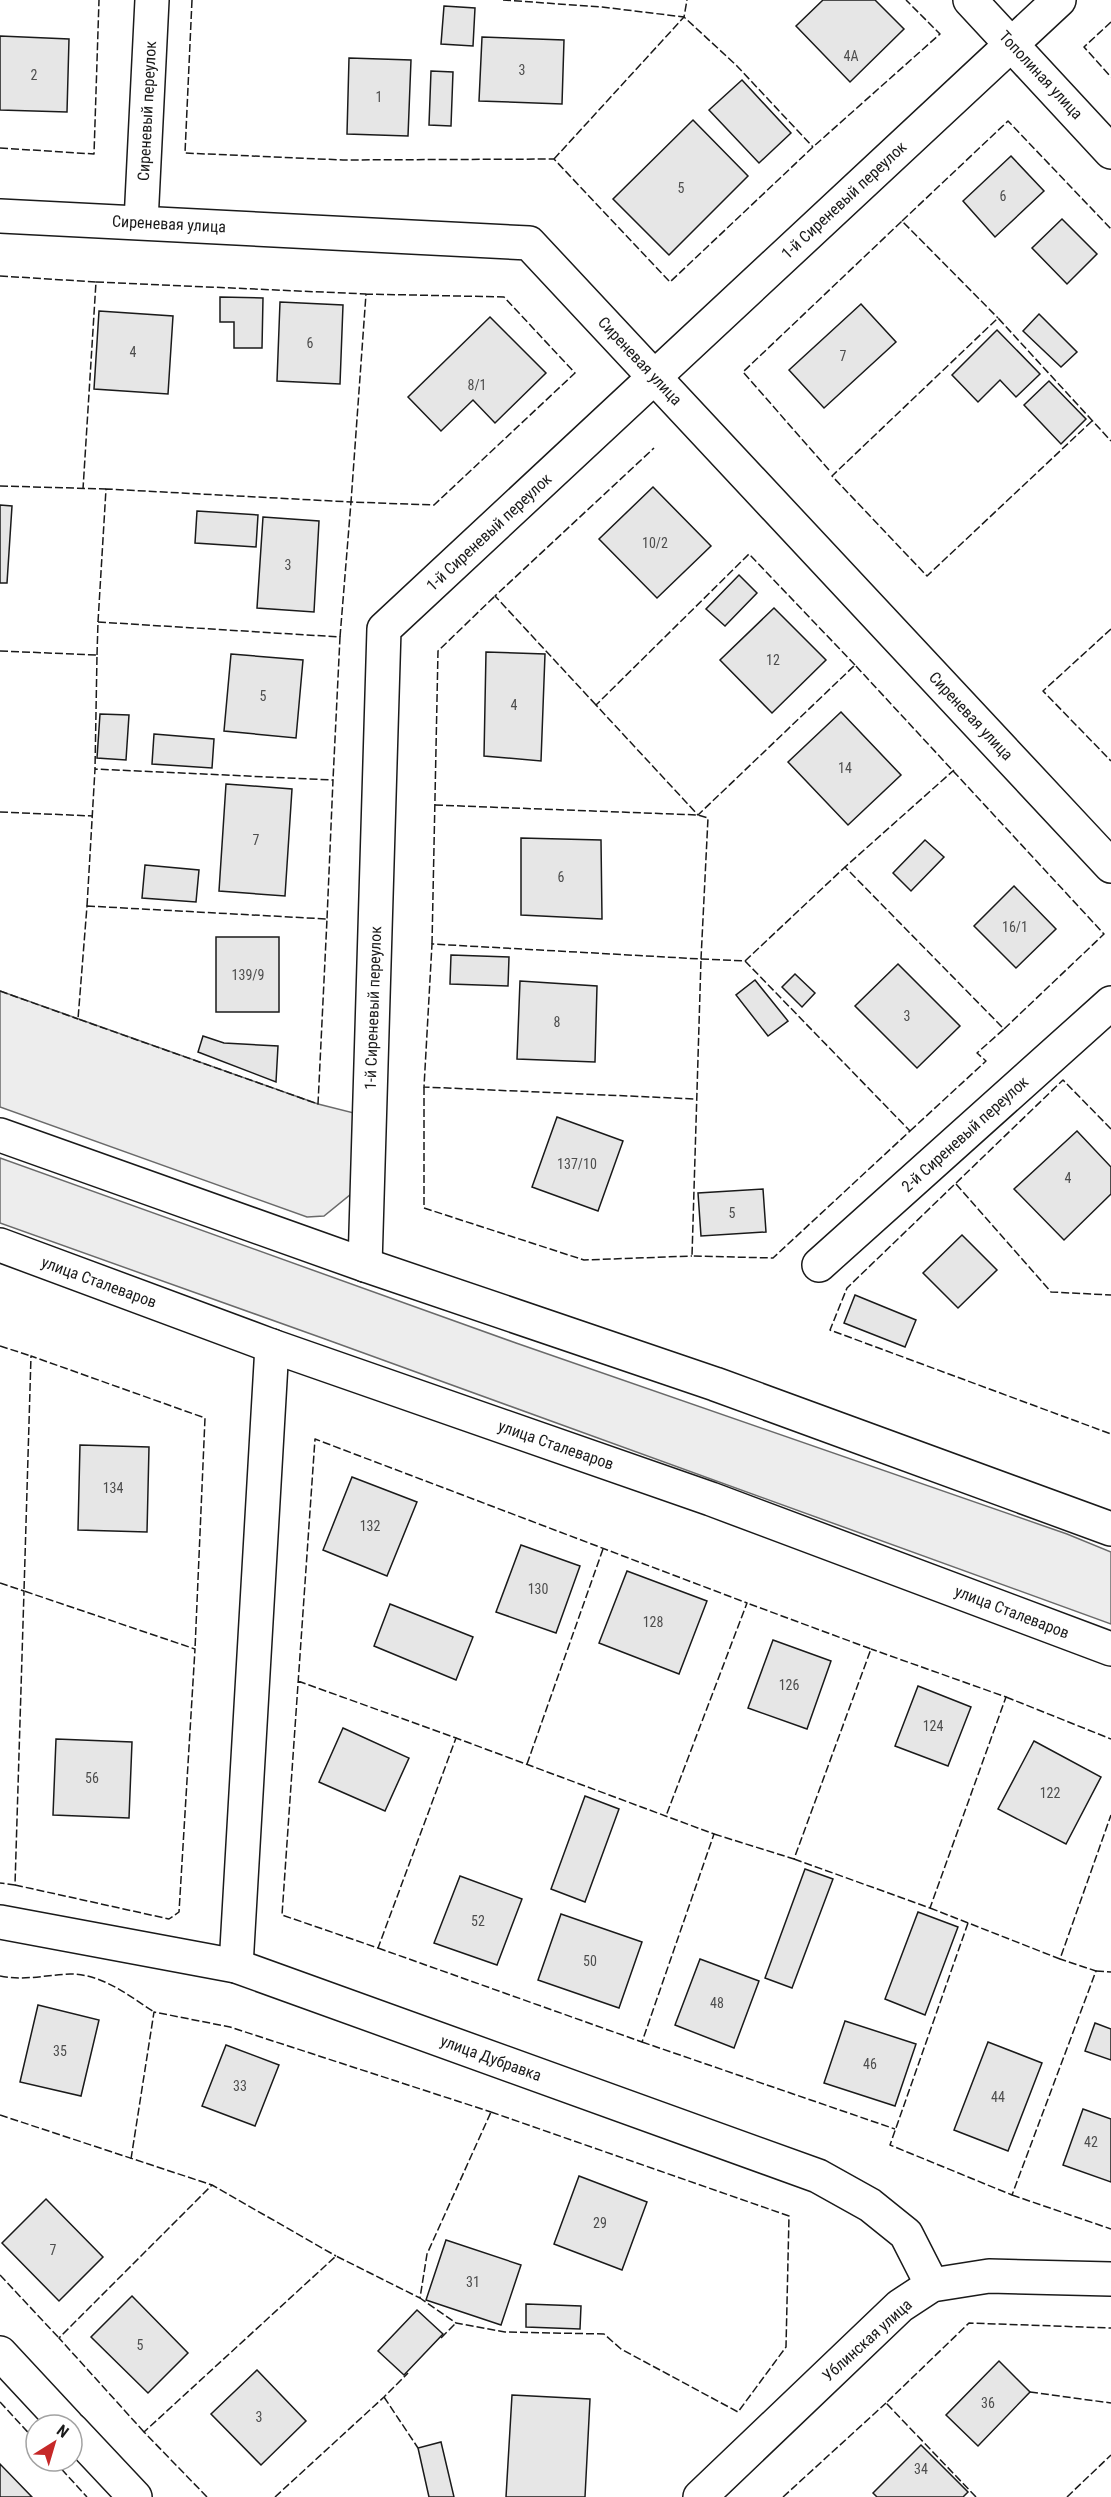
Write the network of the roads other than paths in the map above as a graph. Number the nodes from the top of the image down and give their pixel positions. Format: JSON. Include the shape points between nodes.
{"nodes":[{"id":1,"x":152,"y":0,"type":"edge"},
{"id":2,"x":970,"y":0,"type":"edge"},
{"id":3,"x":1059,"y":0,"type":"edge"},
{"id":4,"x":1012,"y":43,"type":"junction"},
{"id":5,"x":1111,"y":152,"type":"edge"},
{"id":6,"x":0,"y":216,"type":"edge"},
{"id":7,"x":141,"y":222,"type":"junction"},
{"id":8,"x":655,"y":377,"type":"junction"},
{"id":9,"x":1111,"y":866,"type":"edge"},
{"id":10,"x":1111,"y":1003,"type":"edge"},
{"id":11,"x":0,"y":1135,"type":"edge"},
{"id":12,"x":0,"y":1245,"type":"edge"},
{"id":13,"x":365,"y":1265,"type":"junction"},
{"id":14,"x":819,"y":1266,"type":"dead end"},
{"id":15,"x":272,"y":1346,"type":"junction"},
{"id":16,"x":1111,"y":1529,"type":"edge"},
{"id":17,"x":1111,"y":1649,"type":"edge"},
{"id":18,"x":0,"y":1922,"type":"edge"},
{"id":19,"x":236,"y":1966,"type":"junction"},
{"id":20,"x":1111,"y":2278,"type":"edge"},
{"id":21,"x":932,"y":2285,"type":"junction"},
{"id":22,"x":0,"y":2353,"type":"edge"},
{"id":23,"x":56,"y":2413,"type":"edge"},
{"id":24,"x":84,"y":2443,"type":"edge"},
{"id":25,"x":135,"y":2497,"type":"edge"},
{"id":26,"x":700,"y":2497,"type":"edge"}],
"edges":[{"from":1,"to":7,"type":"street","name":"Сиреневый переулок"},
{"from":2,"to":4,"type":"street","name":"Тополиная улица"},
{"from":3,"to":4,"type":"street","name":"1-й Сиреневый переулок"},
{"from":4,"to":5,"type":"street","name":"Тополиная улица"},
{"from":4,"to":8,"type":"street","name":"1-й Сиреневый переулок"},
{"from":6,"to":7,"type":"street","name":"Сиреневая улица"},
{"from":7,"to":8,"type":"street","name":"Сиреневая улица","via":[[529,243]]},
{"from":8,"to":9,"type":"street","name":"Сиреневая улица"},
{"from":8,"to":13,"type":"street","name":"1-й Сиреневый переулок","via":[[384,629]]},
{"from":10,"to":14,"type":"street","name":"2-й Сиреневый переулок"},
{"from":11,"to":13,"type":"street"},
{"from":12,"to":15,"type":"street","name":"улица Сталеваров"},
{"from":13,"to":16,"type":"street","via":[[715,1384]]},
{"from":15,"to":17,"type":"street","name":"улица Сталеваров","via":[[711,1499]]},
{"from":15,"to":19,"type":"street"},
{"from":18,"to":19,"type":"street","name":"улица Дубравка"},
{"from":19,"to":21,"type":"street","name":"улица Дубравка","via":[[818,2176],[870,2205],[906,2234]]},
{"from":20,"to":21,"type":"street","name":"Ублинская улица","via":[[988,2276]]},
{"from":21,"to":26,"type":"street","name":"Ублинская улица","via":[[900,2306]]},
{"from":22,"to":23,"type":"street"},
{"from":24,"to":25,"type":"street"}]}
